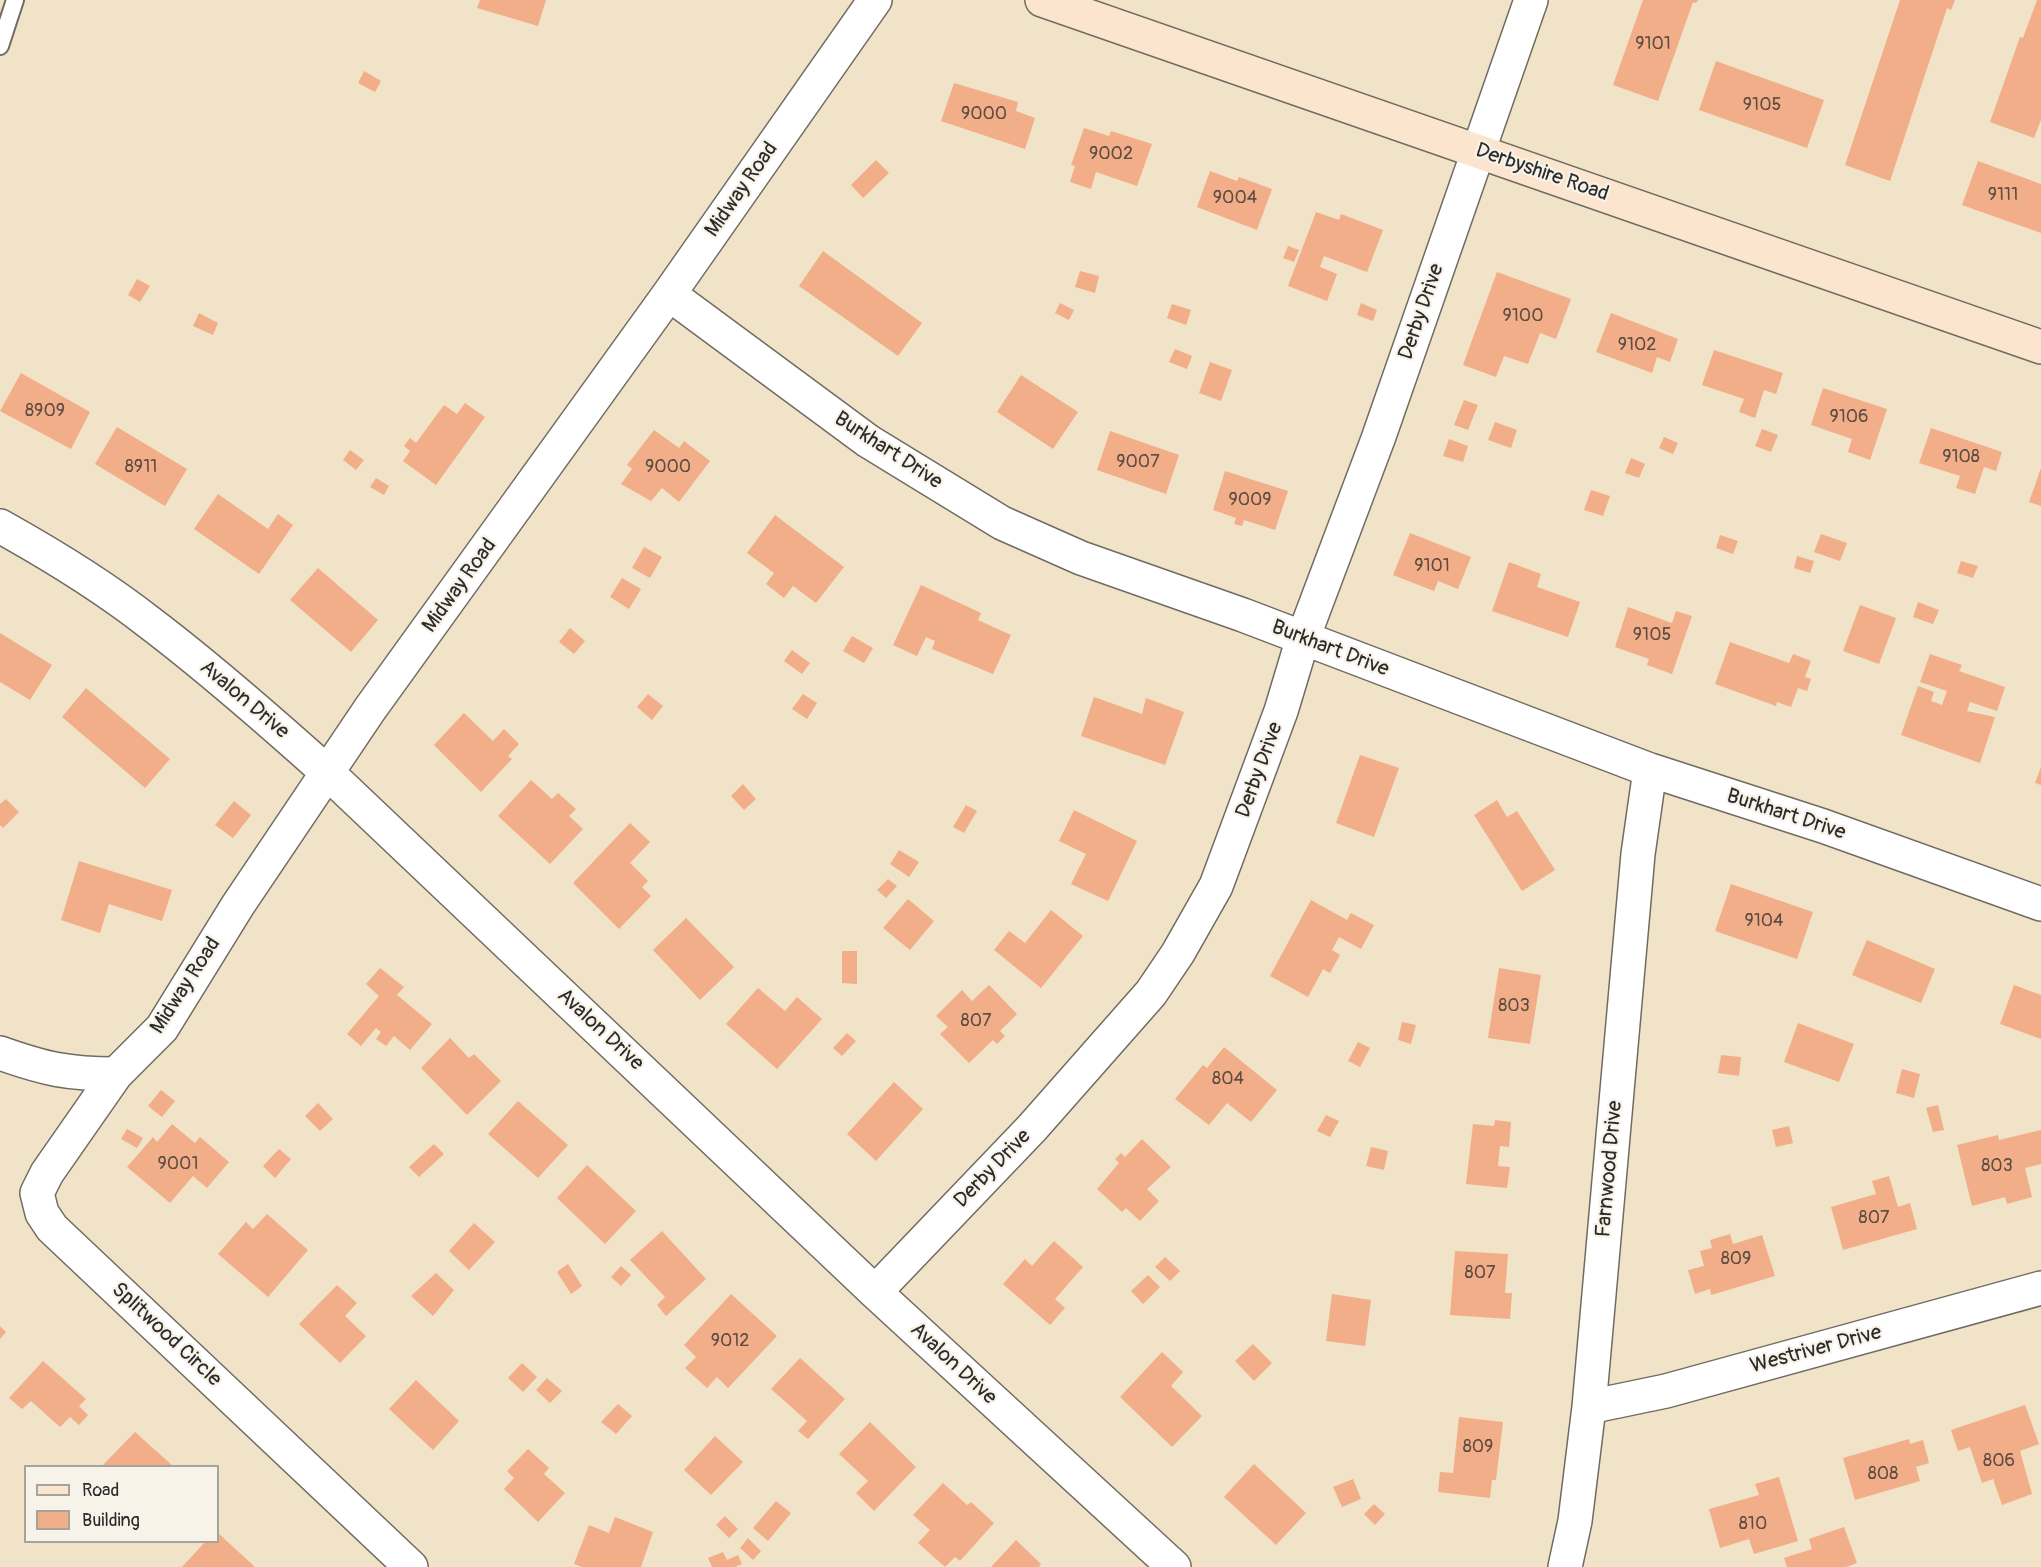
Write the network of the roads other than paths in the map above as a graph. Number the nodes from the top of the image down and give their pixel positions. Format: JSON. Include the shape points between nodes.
{"nodes":[{"id":1,"x":15,"y":0,"type":"edge"},
{"id":2,"x":875,"y":0,"type":"edge"},
{"id":3,"x":1042,"y":0,"type":"edge"},
{"id":4,"x":1531,"y":0,"type":"edge"},
{"id":5,"x":0,"y":46,"type":"edge"},
{"id":6,"x":1479,"y":151,"type":"junction"},
{"id":7,"x":669,"y":294,"type":"junction"},
{"id":8,"x":2041,"y":347,"type":"edge"},
{"id":9,"x":0,"y":526,"type":"edge"},
{"id":10,"x":1303,"y":638,"type":"junction"},
{"id":11,"x":1650,"y":770,"type":"junction"},
{"id":12,"x":329,"y":774,"type":"junction"},
{"id":13,"x":2041,"y":904,"type":"edge"},
{"id":14,"x":0,"y":1053,"type":"edge"},
{"id":15,"x":116,"y":1074,"type":"junction"},
{"id":16,"x":2041,"y":1288,"type":"edge"},
{"id":17,"x":875,"y":1292,"type":"junction"},
{"id":18,"x":1589,"y":1407,"type":"junction"},
{"id":19,"x":411,"y":1567,"type":"edge"},
{"id":20,"x":1174,"y":1567,"type":"edge"},
{"id":21,"x":1565,"y":1567,"type":"edge"}],
"edges":[{"from":1,"to":5,"type":"lane"},
{"from":2,"to":7,"type":"street","name":"Midway Road"},
{"from":3,"to":6,"type":"street","name":"Derbyshire Road"},
{"from":4,"to":6,"type":"street","name":"Derby Drive"},
{"from":6,"to":8,"type":"street","name":"Derbyshire Road"},
{"from":6,"to":10,"type":"street","name":"Derby Drive"},
{"from":7,"to":10,"type":"street","name":"Burkhart Drive","via":[[868,441],[1002,523],[1081,558]]},
{"from":7,"to":12,"type":"street","name":"Midway Road","via":[[370,709]]},
{"from":9,"to":12,"type":"street","name":"Avalon Drive","via":[[66,564],[150,622]]},
{"from":10,"to":11,"type":"street","name":"Burkhart Drive"},
{"from":10,"to":17,"type":"street","name":"Derby Drive","via":[[1237,836],[1216,886],[1178,953],[1151,993],[1032,1128]]},
{"from":11,"to":13,"type":"street","name":"Burkhart Drive","via":[[1823,826]]},
{"from":11,"to":18,"type":"street","name":"Farnwood Drive","via":[[1638,854]]},
{"from":12,"to":15,"type":"street","name":"Midway Road","via":[[238,905],[162,1028]]},
{"from":12,"to":17,"type":"street","name":"Avalon Drive"},
{"from":14,"to":15,"type":"street","via":[[46,1070]]},
{"from":15,"to":19,"type":"street","name":"Splitwood Circle","via":[[47,1173],[37,1193],[42,1213],[52,1228]]},
{"from":16,"to":18,"type":"street","name":"Westriver Drive","via":[[1666,1391]]},
{"from":17,"to":20,"type":"street","name":"Avalon Drive"},
{"from":18,"to":21,"type":"street","name":"Farnwood Drive","via":[[1575,1521]]}]}
